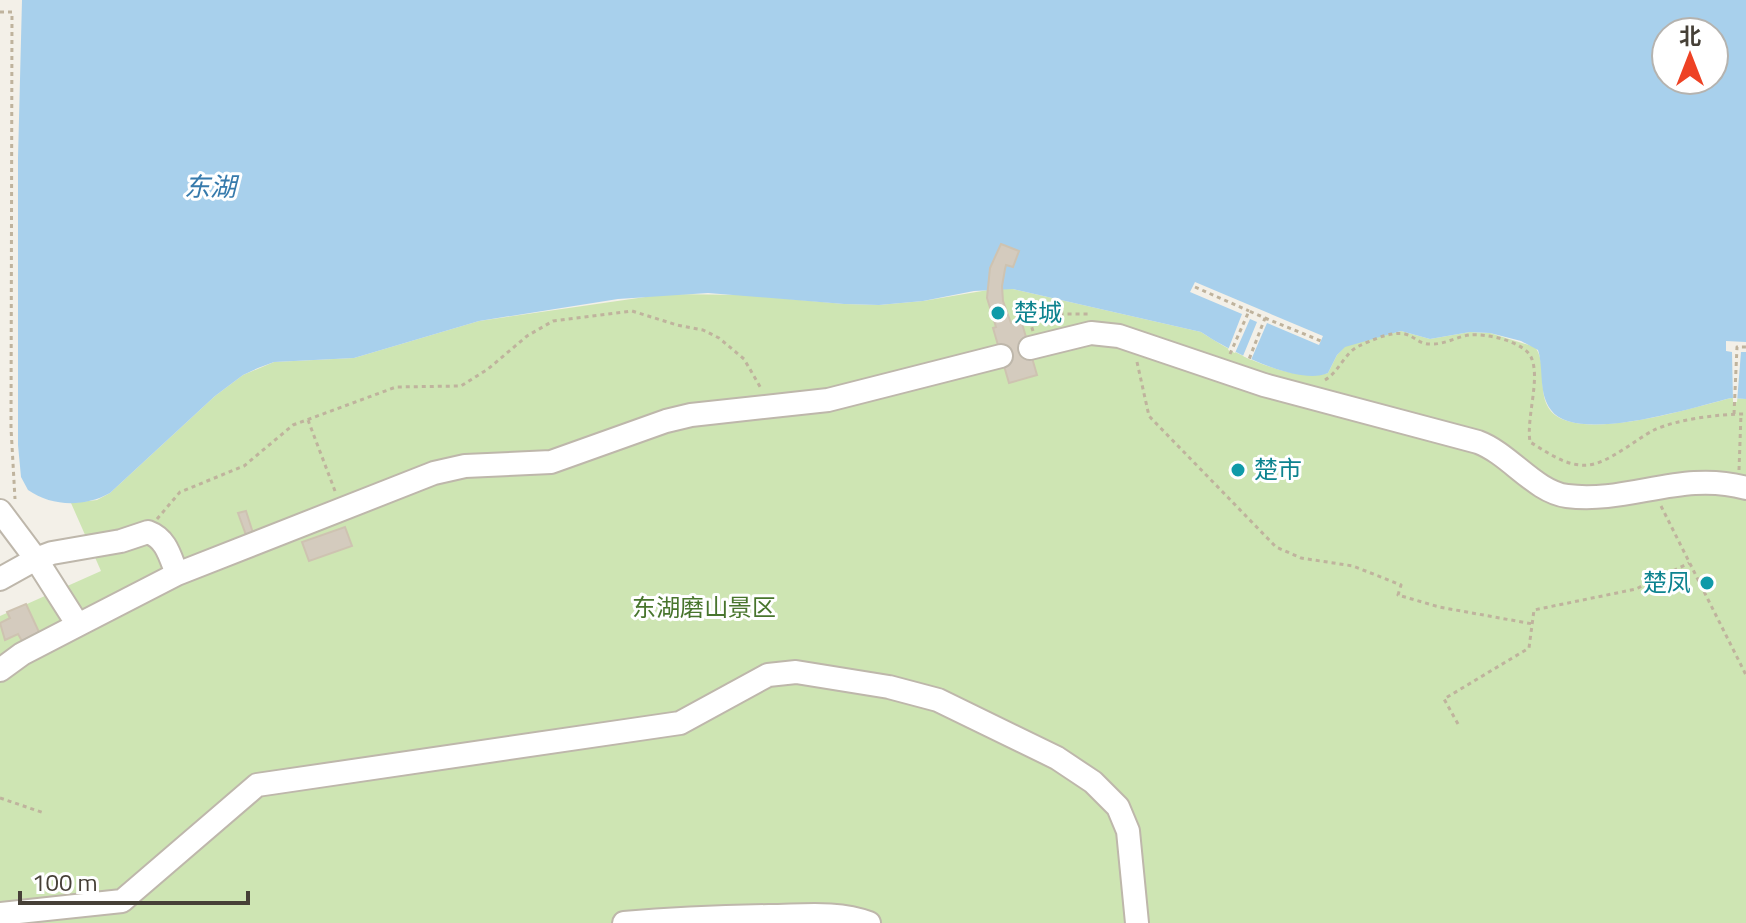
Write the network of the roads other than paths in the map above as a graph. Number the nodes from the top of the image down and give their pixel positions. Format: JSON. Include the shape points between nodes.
{"nodes":[{"id":1,"x":1034,"y":347,"type":"road end"},
{"id":2,"x":1001,"y":356,"type":"dead end"},
{"id":3,"x":1742,"y":487,"type":"edge"},
{"id":4,"x":4,"y":515,"type":"edge"},
{"id":5,"x":36,"y":559,"type":"junction"},
{"id":6,"x":177,"y":574,"type":"junction"},
{"id":7,"x":0,"y":579,"type":"edge"},
{"id":8,"x":78,"y":625,"type":"junction"},
{"id":9,"x":0,"y":670,"type":"edge"},
{"id":10,"x":0,"y":914,"type":"edge"},
{"id":11,"x":624,"y":923,"type":"edge"},
{"id":12,"x":869,"y":923,"type":"edge"},
{"id":13,"x":1137,"y":923,"type":"edge"}],
"edges":[{"from":1,"to":3,"type":"lane","via":[[1091,333],[1131,339],[1264,385],[1478,442],[1551,493],[1566,496],[1596,497],[1704,481]]},
{"from":2,"to":6,"type":"lane","via":[[828,400],[666,421],[551,462],[452,468]]},
{"from":4,"to":5,"type":"lane"},
{"from":5,"to":6,"type":"lane","via":[[148,532],[164,543]]},
{"from":5,"to":7,"type":"lane"},
{"from":5,"to":8,"type":"lane"},
{"from":6,"to":8,"type":"lane"},
{"from":8,"to":9,"type":"lane"},
{"from":10,"to":13,"type":"lane","via":[[122,901],[257,785],[680,723],[768,675],[796,672],[938,700],[1057,758],[1093,782],[1118,807],[1128,831]]},
{"from":11,"to":12,"type":"lane","via":[[826,916]]}]}
